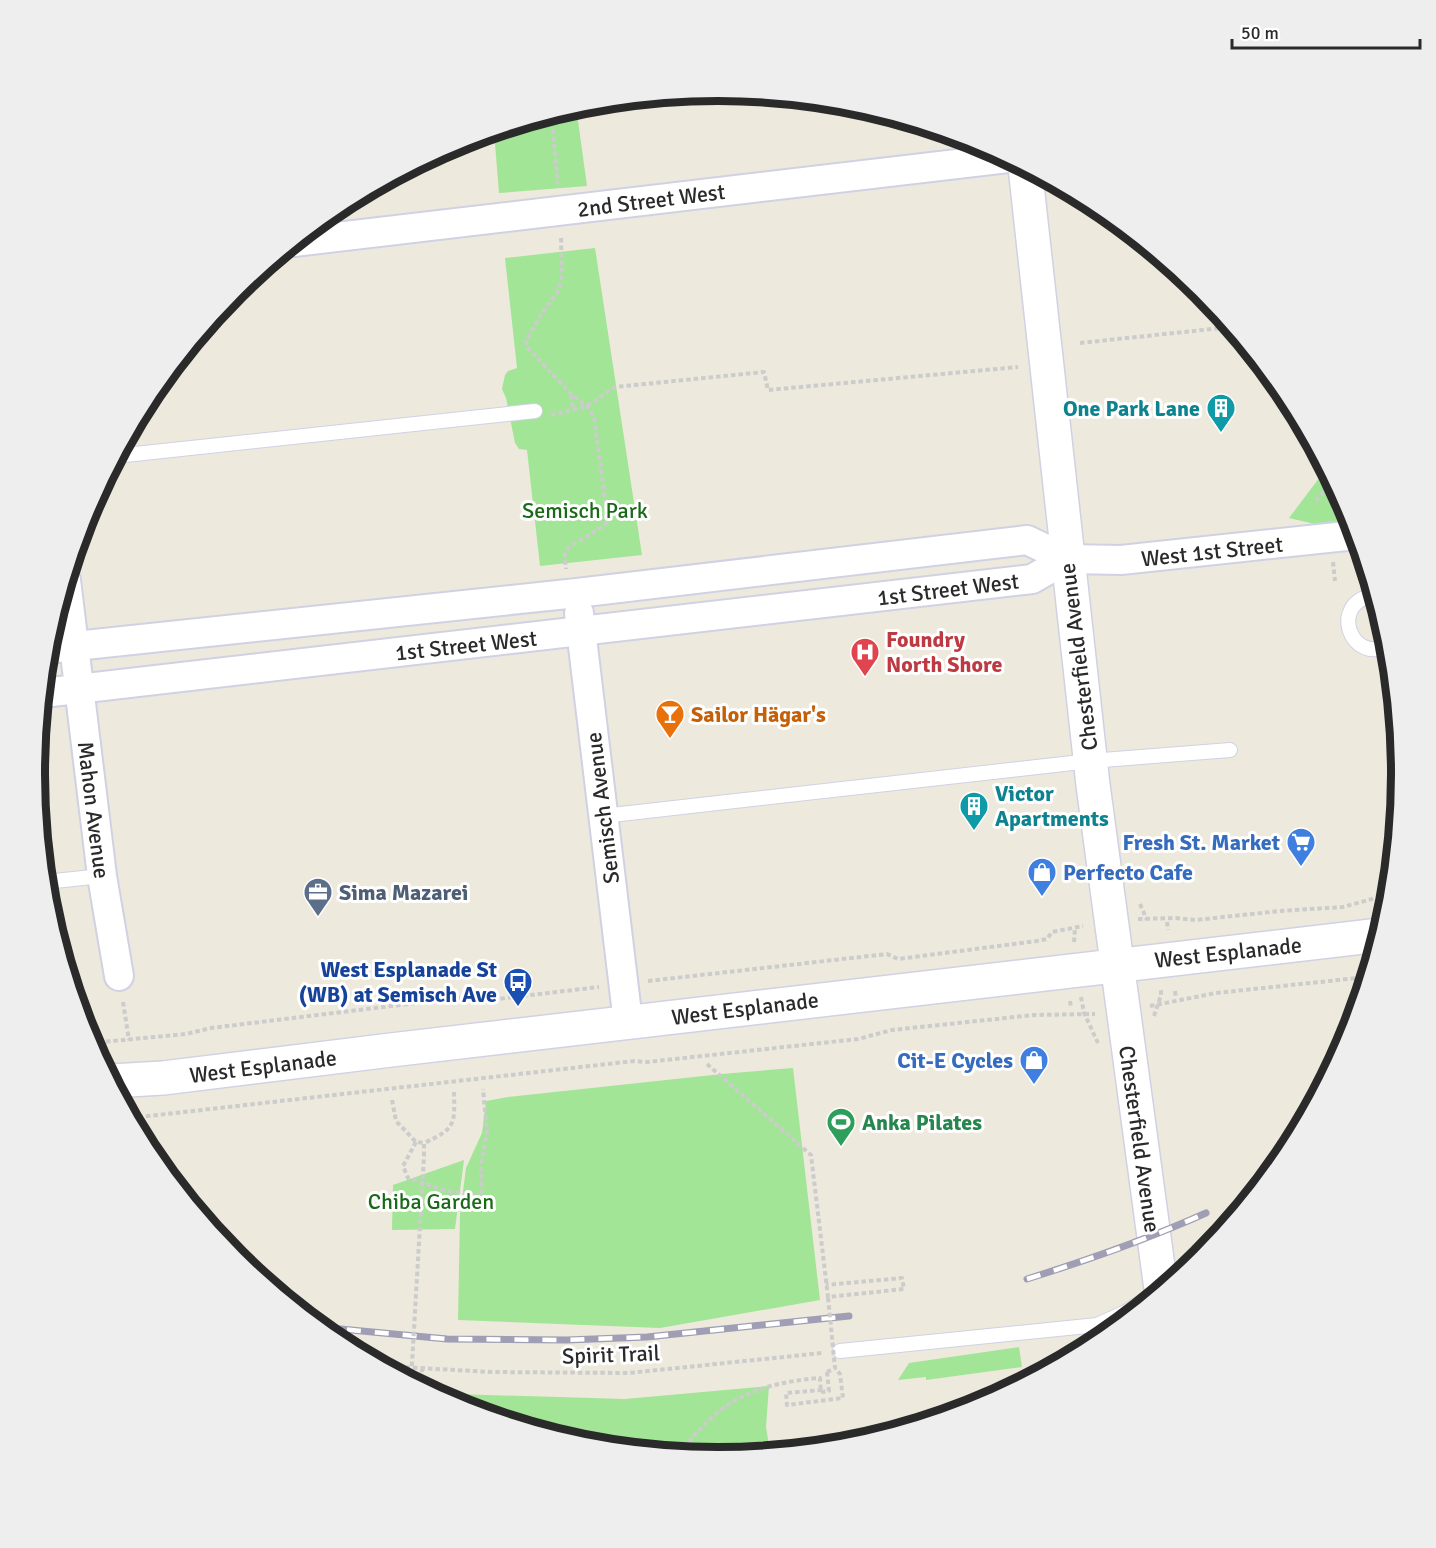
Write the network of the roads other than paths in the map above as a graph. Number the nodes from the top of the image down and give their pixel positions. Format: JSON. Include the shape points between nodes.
{"nodes":[{"id":1,"x":993,"y":160,"type":"edge"},
{"id":2,"x":1026,"y":175,"type":"edge"},
{"id":3,"x":308,"y":240,"type":"edge"},
{"id":4,"x":535,"y":411,"type":"road end"},
{"id":5,"x":125,"y":455,"type":"edge"},
{"id":6,"x":1347,"y":537,"type":"edge"},
{"id":7,"x":1067,"y":559,"type":"junction"},
{"id":8,"x":572,"y":583,"type":"junction"},
{"id":9,"x":1367,"y":596,"type":"edge"},
{"id":10,"x":62,"y":627,"type":"edge"},
{"id":11,"x":581,"y":632,"type":"junction"},
{"id":12,"x":60,"y":647,"type":"edge"},
{"id":13,"x":1379,"y":649,"type":"edge"},
{"id":14,"x":79,"y":688,"type":"junction"},
{"id":15,"x":50,"y":692,"type":"edge"},
{"id":16,"x":1230,"y":750,"type":"dead end"},
{"id":17,"x":1090,"y":761,"type":"junction"},
{"id":18,"x":603,"y":816,"type":"junction"},
{"id":19,"x":102,"y":876,"type":"junction"},
{"id":20,"x":54,"y":881,"type":"edge"},
{"id":21,"x":1371,"y":936,"type":"edge"},
{"id":22,"x":1116,"y":965,"type":"junction"},
{"id":23,"x":119,"y":976,"type":"road end"},
{"id":24,"x":628,"y":1022,"type":"junction"},
{"id":25,"x":119,"y":1081,"type":"edge"},
{"id":26,"x":1161,"y":1281,"type":"edge"},
{"id":27,"x":1117,"y":1316,"type":"edge"},
{"id":28,"x":840,"y":1351,"type":"road end"}],
"edges":[{"from":1,"to":3,"type":"street","name":"2nd Street West"},
{"from":2,"to":7,"type":"main road","name":"Chesterfield Avenue"},
{"from":4,"to":5,"type":"lane"},
{"from":6,"to":7,"type":"street","name":"West 1st Street","via":[[1121,560]]},
{"from":7,"to":8,"type":"street","name":"1st Street West","via":[[1027,540]]},
{"from":7,"to":11,"type":"street","name":"1st Street West","via":[[1032,579]]},
{"from":7,"to":17,"type":"main road","name":"Chesterfield Avenue"},
{"from":8,"to":11,"type":"street","name":"Semisch Avenue"},
{"from":8,"to":12,"type":"street","name":"1st Street West"},
{"from":9,"to":13,"type":"lane","via":[[1352,608],[1350,633],[1368,649]]},
{"from":10,"to":12,"type":"street","name":"Mahon Avenue"},
{"from":11,"to":14,"type":"street","name":"1st Street West"},
{"from":11,"to":18,"type":"street","name":"Semisch Avenue"},
{"from":12,"to":14,"type":"street","name":"Mahon Avenue"},
{"from":14,"to":15,"type":"street","name":"1st Street West"},
{"from":14,"to":19,"type":"street","name":"Mahon Avenue"},
{"from":16,"to":17,"type":"lane"},
{"from":17,"to":18,"type":"lane"},
{"from":17,"to":22,"type":"main road","name":"Chesterfield Avenue"},
{"from":18,"to":24,"type":"street","name":"Semisch Avenue"},
{"from":19,"to":20,"type":"lane"},
{"from":19,"to":23,"type":"street","name":"Mahon Avenue"},
{"from":21,"to":22,"type":"main road","name":"West Esplanade"},
{"from":22,"to":24,"type":"main road","name":"West Esplanade"},
{"from":22,"to":26,"type":"main road","name":"Chesterfield Avenue"},
{"from":24,"to":25,"type":"main road","name":"West Esplanade"},
{"from":27,"to":28,"type":"lane","via":[[1097,1325]]}]}
